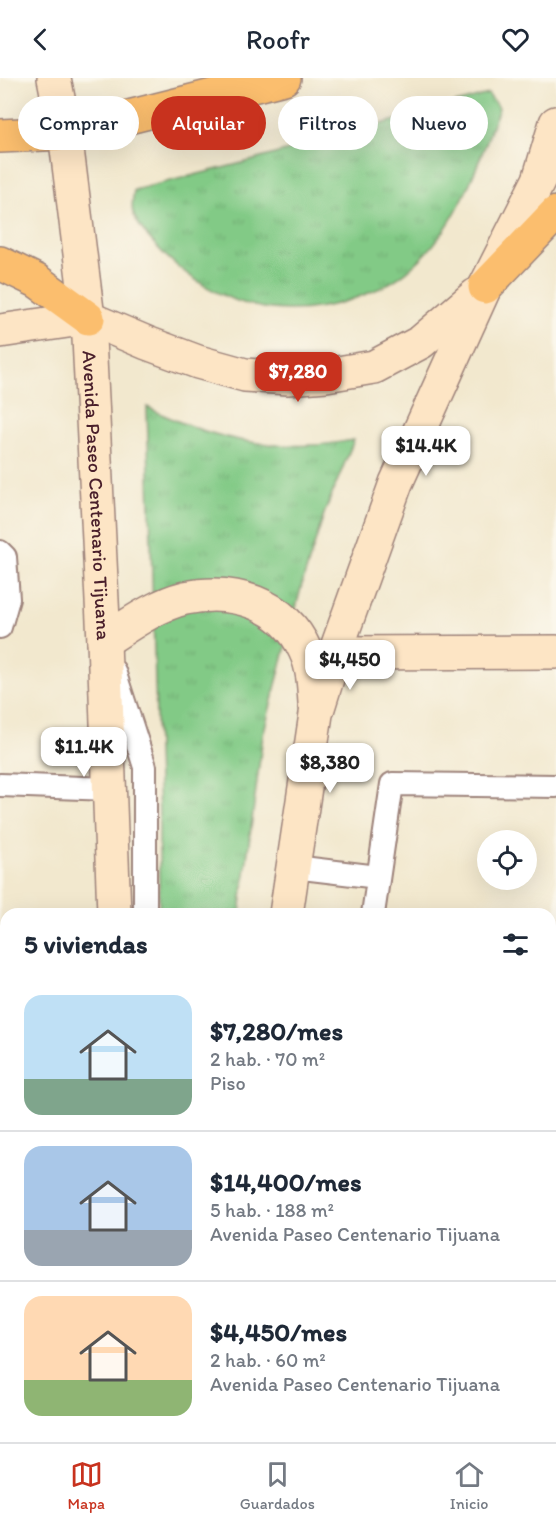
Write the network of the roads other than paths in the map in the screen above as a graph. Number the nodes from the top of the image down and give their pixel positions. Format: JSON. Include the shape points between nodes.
{"nodes":[{"id":1,"x":54,"y":78,"type":"edge"},
{"id":2,"x":284,"y":78,"type":"edge"},
{"id":3,"x":58,"y":96,"type":"edge"},
{"id":4,"x":139,"y":114,"type":"edge"},
{"id":5,"x":556,"y":123,"type":"edge"},
{"id":6,"x":18,"y":135,"type":"edge"},
{"id":7,"x":0,"y":136,"type":"edge"},
{"id":8,"x":67,"y":150,"type":"edge"},
{"id":9,"x":556,"y":213,"type":"edge"},
{"id":10,"x":0,"y":263,"type":"edge"},
{"id":11,"x":485,"y":287,"type":"junction"},
{"id":12,"x":88,"y":318,"type":"junction"},
{"id":13,"x":0,"y":331,"type":"edge"},
{"id":14,"x":0,"y":552,"type":"edge"},
{"id":15,"x":0,"y":627,"type":"edge"},
{"id":16,"x":104,"y":640,"type":"junction"},
{"id":17,"x":556,"y":652,"type":"edge"},
{"id":18,"x":335,"y":653,"type":"junction"},
{"id":19,"x":316,"y":714,"type":"junction"},
{"id":20,"x":0,"y":785,"type":"edge"},
{"id":21,"x":556,"y":786,"type":"edge"},
{"id":22,"x":110,"y":789,"type":"junction"},
{"id":23,"x":294,"y":867,"type":"junction"},
{"id":24,"x":378,"y":877,"type":"junction"},
{"id":25,"x":114,"y":908,"type":"edge"},
{"id":26,"x":145,"y":908,"type":"edge"},
{"id":27,"x":274,"y":908,"type":"edge"},
{"id":28,"x":287,"y":908,"type":"edge"},
{"id":29,"x":374,"y":908,"type":"edge"}],
"edges":[{"from":1,"to":3,"type":"main road","name":"Avenida Paseo Centenario Tijuana"},
{"from":2,"to":4,"type":"main road"},
{"from":5,"to":11,"type":"main road","via":[[538,180]]},
{"from":6,"to":7,"type":"main road"},
{"from":8,"to":12,"type":"main road","name":"Avenida Paseo Centenario Tijuana"},
{"from":9,"to":11,"type":"main road"},
{"from":10,"to":12,"type":"main road","via":[[37,281]]},
{"from":11,"to":12,"type":"main road","via":[[421,342],[374,367],[288,378],[245,375],[198,362]]},
{"from":11,"to":18,"type":"main road","via":[[396,483]]},
{"from":12,"to":13,"type":"main road"},
{"from":12,"to":16,"type":"main road","name":"Avenida Paseo Centenario Tijuana"},
{"from":14,"to":15,"type":"lane","via":[[5,557],[9,599]]},
{"from":16,"to":19,"type":"main road","via":[[184,598],[229,596],[252,601],[275,611],[291,626],[306,650]]},
{"from":16,"to":22,"type":"main road","name":"Avenida Paseo Centenario Tijuana"},
{"from":16,"to":26,"type":"lane","via":[[145,767]]},
{"from":17,"to":18,"type":"main road"},
{"from":18,"to":19,"type":"main road"},
{"from":19,"to":23,"type":"main road"},
{"from":20,"to":22,"type":"lane"},
{"from":21,"to":24,"type":"lane","via":[[392,784]]},
{"from":22,"to":25,"type":"main road","name":"Avenida Paseo Centenario Tijuana"},
{"from":23,"to":24,"type":"lane"},
{"from":23,"to":27,"type":"lane"},
{"from":23,"to":28,"type":"main road"},
{"from":24,"to":29,"type":"lane"}]}
